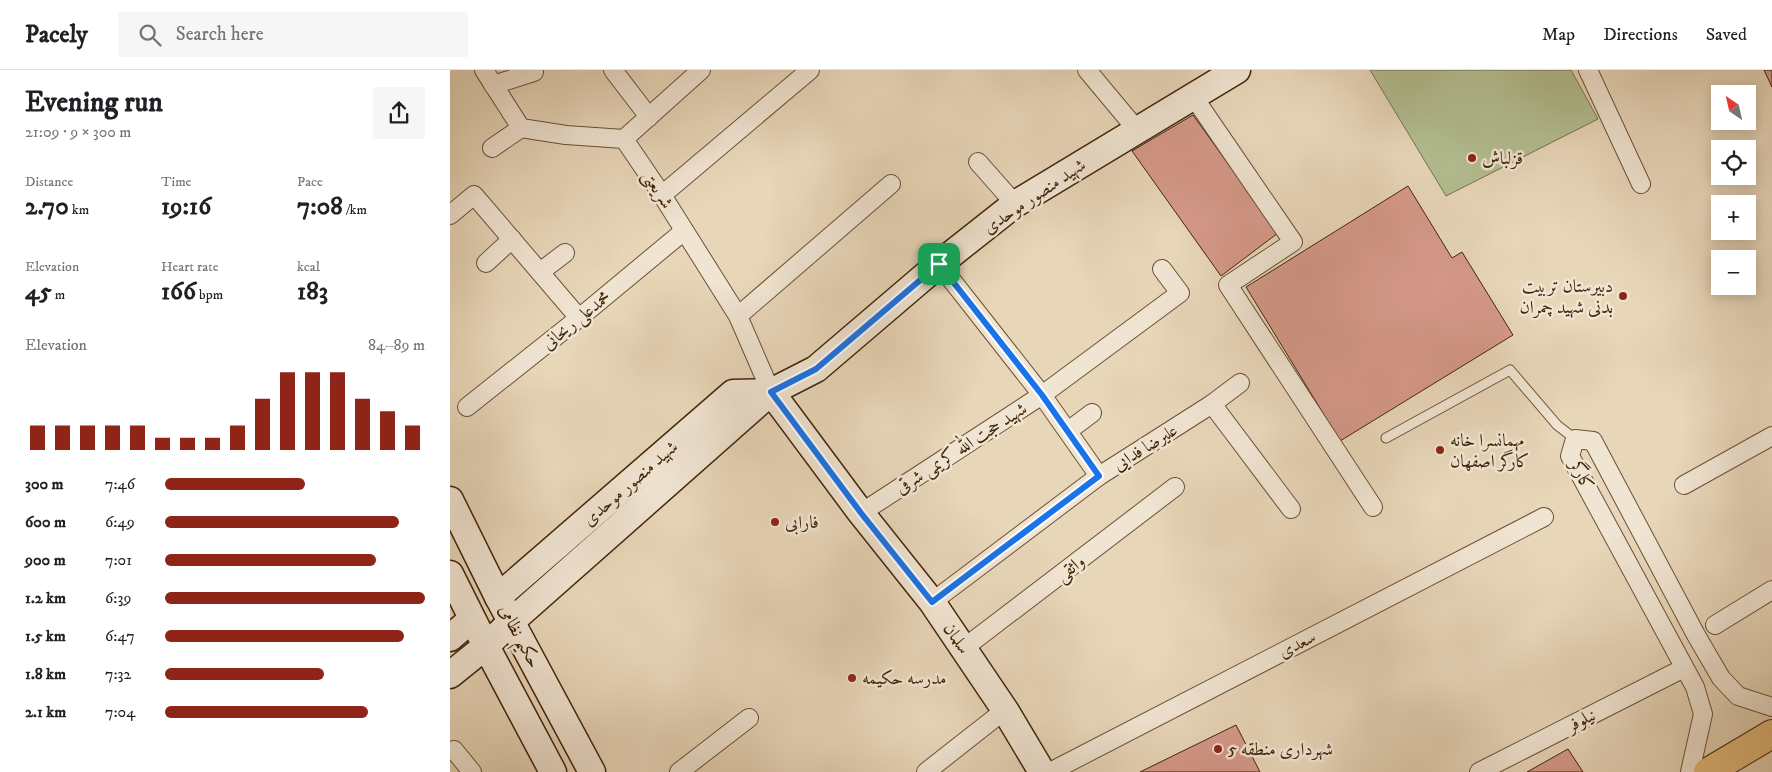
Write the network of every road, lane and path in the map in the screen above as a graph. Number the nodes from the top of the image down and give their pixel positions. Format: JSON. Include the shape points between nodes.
{"nodes":[{"id":1,"x":613,"y":70,"type":"edge"},
{"id":2,"x":701,"y":70,"type":"edge"},
{"id":3,"x":810,"y":70,"type":"edge"},
{"id":4,"x":1087,"y":70,"type":"edge"},
{"id":5,"x":1588,"y":70,"type":"edge"},
{"id":6,"x":1233,"y":71,"type":"edge"},
{"id":7,"x":534,"y":72,"type":"dead end"},
{"id":8,"x":488,"y":77,"type":"edge"},
{"id":9,"x":1193,"y":96,"type":"junction"},
{"id":10,"x":648,"y":117,"type":"junction"},
{"id":11,"x":521,"y":128,"type":"junction"},
{"id":12,"x":1137,"y":130,"type":"junction"},
{"id":13,"x":624,"y":139,"type":"junction"},
{"id":14,"x":492,"y":148,"type":"dead end"},
{"id":15,"x":978,"y":162,"type":"dead end"},
{"id":16,"x":891,"y":184,"type":"dead end"},
{"id":17,"x":1642,"y":184,"type":"dead end"},
{"id":18,"x":662,"y":195,"type":"junction"},
{"id":19,"x":1015,"y":204,"type":"junction"},
{"id":20,"x":450,"y":215,"type":"edge"},
{"id":21,"x":684,"y":231,"type":"junction"},
{"id":22,"x":512,"y":239,"type":"junction"},
{"id":23,"x":565,"y":253,"type":"dead end"},
{"id":24,"x":486,"y":263,"type":"dead end"},
{"id":25,"x":939,"y":264,"type":"junction"},
{"id":26,"x":1162,"y":269,"type":"dead end"},
{"id":27,"x":540,"y":272,"type":"junction"},
{"id":28,"x":738,"y":316,"type":"junction"},
{"id":29,"x":579,"y":318,"type":"junction"},
{"id":30,"x":1240,"y":383,"type":"dead end"},
{"id":31,"x":771,"y":392,"type":"junction"},
{"id":32,"x":1042,"y":395,"type":"junction"},
{"id":33,"x":1212,"y":404,"type":"junction"},
{"id":34,"x":467,"y":407,"type":"dead end"},
{"id":35,"x":1092,"y":413,"type":"dead end"},
{"id":36,"x":1068,"y":431,"type":"junction"},
{"id":37,"x":1772,"y":436,"type":"edge"},
{"id":38,"x":1386,"y":438,"type":"dead end"},
{"id":39,"x":1575,"y":439,"type":"junction"},
{"id":40,"x":1099,"y":476,"type":"junction"},
{"id":41,"x":1684,"y":486,"type":"dead end"},
{"id":42,"x":1175,"y":487,"type":"dead end"},
{"id":43,"x":450,"y":500,"type":"edge"},
{"id":44,"x":1373,"y":507,"type":"dead end"},
{"id":45,"x":1290,"y":509,"type":"dead end"},
{"id":46,"x":861,"y":513,"type":"junction"},
{"id":47,"x":1544,"y":517,"type":"dead end"},
{"id":48,"x":450,"y":574,"type":"edge"},
{"id":49,"x":1772,"y":590,"type":"edge"},
{"id":50,"x":498,"y":597,"type":"junction"},
{"id":51,"x":932,"y":602,"type":"junction"},
{"id":52,"x":472,"y":619,"type":"junction"},
{"id":53,"x":512,"y":621,"type":"junction"},
{"id":54,"x":1715,"y":625,"type":"dead end"},
{"id":55,"x":450,"y":638,"type":"edge"},
{"id":56,"x":486,"y":646,"type":"junction"},
{"id":57,"x":964,"y":648,"type":"junction"},
{"id":58,"x":1684,"y":668,"type":"junction"},
{"id":59,"x":450,"y":675,"type":"edge"},
{"id":60,"x":1772,"y":707,"type":"edge"},
{"id":61,"x":1005,"y":710,"type":"junction"},
{"id":62,"x":749,"y":718,"type":"dead end"},
{"id":63,"x":1772,"y":734,"type":"edge"},
{"id":64,"x":454,"y":750,"type":"dead end"},
{"id":65,"x":472,"y":772,"type":"edge"},
{"id":66,"x":553,"y":772,"type":"edge"},
{"id":67,"x":592,"y":772,"type":"edge"},
{"id":68,"x":680,"y":772,"type":"edge"},
{"id":69,"x":926,"y":772,"type":"edge"},
{"id":70,"x":1042,"y":772,"type":"edge"},
{"id":71,"x":1050,"y":772,"type":"edge"},
{"id":72,"x":1479,"y":772,"type":"edge"},
{"id":73,"x":1690,"y":772,"type":"edge"},
{"id":74,"x":1708,"y":772,"type":"edge"}],
"edges":[{"from":1,"to":10,"type":"street"},
{"from":2,"to":10,"type":"street"},
{"from":3,"to":18,"type":"street"},
{"from":4,"to":12,"type":"street"},
{"from":5,"to":17,"type":"street"},
{"from":6,"to":9,"type":"street","name":"شهید منصور موحدی"},
{"from":7,"to":8,"type":"street"},
{"from":8,"to":11,"type":"street"},
{"from":9,"to":12,"type":"street","name":"شهید منصور موحدی"},
{"from":9,"to":44,"type":"street","via":[[1293,242],[1228,285]]},
{"from":10,"to":13,"type":"street"},
{"from":11,"to":13,"type":"street"},
{"from":11,"to":14,"type":"street"},
{"from":12,"to":19,"type":"street","name":"شهید منصور موحدی"},
{"from":13,"to":18,"type":"street","name":"شریعتی"},
{"from":15,"to":19,"type":"street"},
{"from":16,"to":28,"type":"street"},
{"from":18,"to":21,"type":"street","name":"شریعتی"},
{"from":19,"to":25,"type":"street","name":"شهید منصور موحدی"},
{"from":20,"to":22,"type":"street","via":[[474,195]]},
{"from":21,"to":28,"type":"street","name":"شریعتی"},
{"from":21,"to":29,"type":"street","name":"محمدعلی ریحانی"},
{"from":22,"to":24,"type":"street"},
{"from":22,"to":27,"type":"street"},
{"from":23,"to":27,"type":"street"},
{"from":25,"to":31,"type":"street","name":"شهید منصور موحدی","via":[[816,369]]},
{"from":25,"to":32,"type":"street"},
{"from":26,"to":32,"type":"street","name":"شهید حجت الله کریمی شرقی","via":[[1180,293]]},
{"from":27,"to":29,"type":"street"},
{"from":28,"to":31,"type":"street","name":"شریعتی"},
{"from":29,"to":34,"type":"street","name":"محمدعلی ریحانی"},
{"from":30,"to":33,"type":"street","name":"علیرضا فدایی"},
{"from":31,"to":46,"type":"street","name":"سلمان"},
{"from":31,"to":50,"type":"street","name":"شهید منصور موحدی","via":[[733,393]]},
{"from":31,"to":53,"type":"street","name":"شهید منصور موحدی"},
{"from":32,"to":36,"type":"street"},
{"from":32,"to":46,"type":"street","name":"شهید حجت الله کریمی شرقی"},
{"from":33,"to":40,"type":"street","name":"علیرضا فدایی"},
{"from":33,"to":45,"type":"street"},
{"from":35,"to":36,"type":"street"},
{"from":36,"to":40,"type":"street"},
{"from":37,"to":41,"type":"street"},
{"from":38,"to":39,"type":"lane","via":[[1510,370],[1556,426]]},
{"from":39,"to":58,"type":"street","name":"کارگر","via":[[1570,456]]},
{"from":39,"to":60,"type":"street","name":"کارگر","via":[[1593,441],[1721,678],[1738,696]]},
{"from":40,"to":51,"type":"street","name":"علیرضا فدایی"},
{"from":42,"to":57,"type":"street","name":"واثقی"},
{"from":43,"to":50,"type":"street","name":"حکیم نظامی"},
{"from":46,"to":51,"type":"street","name":"سلمان"},
{"from":47,"to":71,"type":"street","name":"سعدی"},
{"from":48,"to":52,"type":"street","name":"حکیم نظامی"},
{"from":49,"to":54,"type":"street"},
{"from":50,"to":53,"type":"street","name":"حکیم نظامی"},
{"from":51,"to":57,"type":"street","name":"سلمان"},
{"from":52,"to":55,"type":"street"},
{"from":52,"to":56,"type":"street","name":"حکیم نظامی"},
{"from":53,"to":56,"type":"street","name":"شهید منصور موحدی"},
{"from":53,"to":67,"type":"street","name":"حکیم نظامی"},
{"from":56,"to":59,"type":"street","name":"شهید منصور موحدی"},
{"from":56,"to":66,"type":"street","name":"حکیم نظامی"},
{"from":57,"to":61,"type":"street","name":"سلمان"},
{"from":58,"to":72,"type":"street","name":"نیلوفر"},
{"from":58,"to":73,"type":"street","name":"کارگر","via":[[1695,687],[1703,714]]},
{"from":61,"to":69,"type":"street"},
{"from":61,"to":70,"type":"street","name":"سلمان"},
{"from":62,"to":68,"type":"street"},
{"from":63,"to":74,"type":"main road"},
{"from":64,"to":65,"type":"street"}]}
